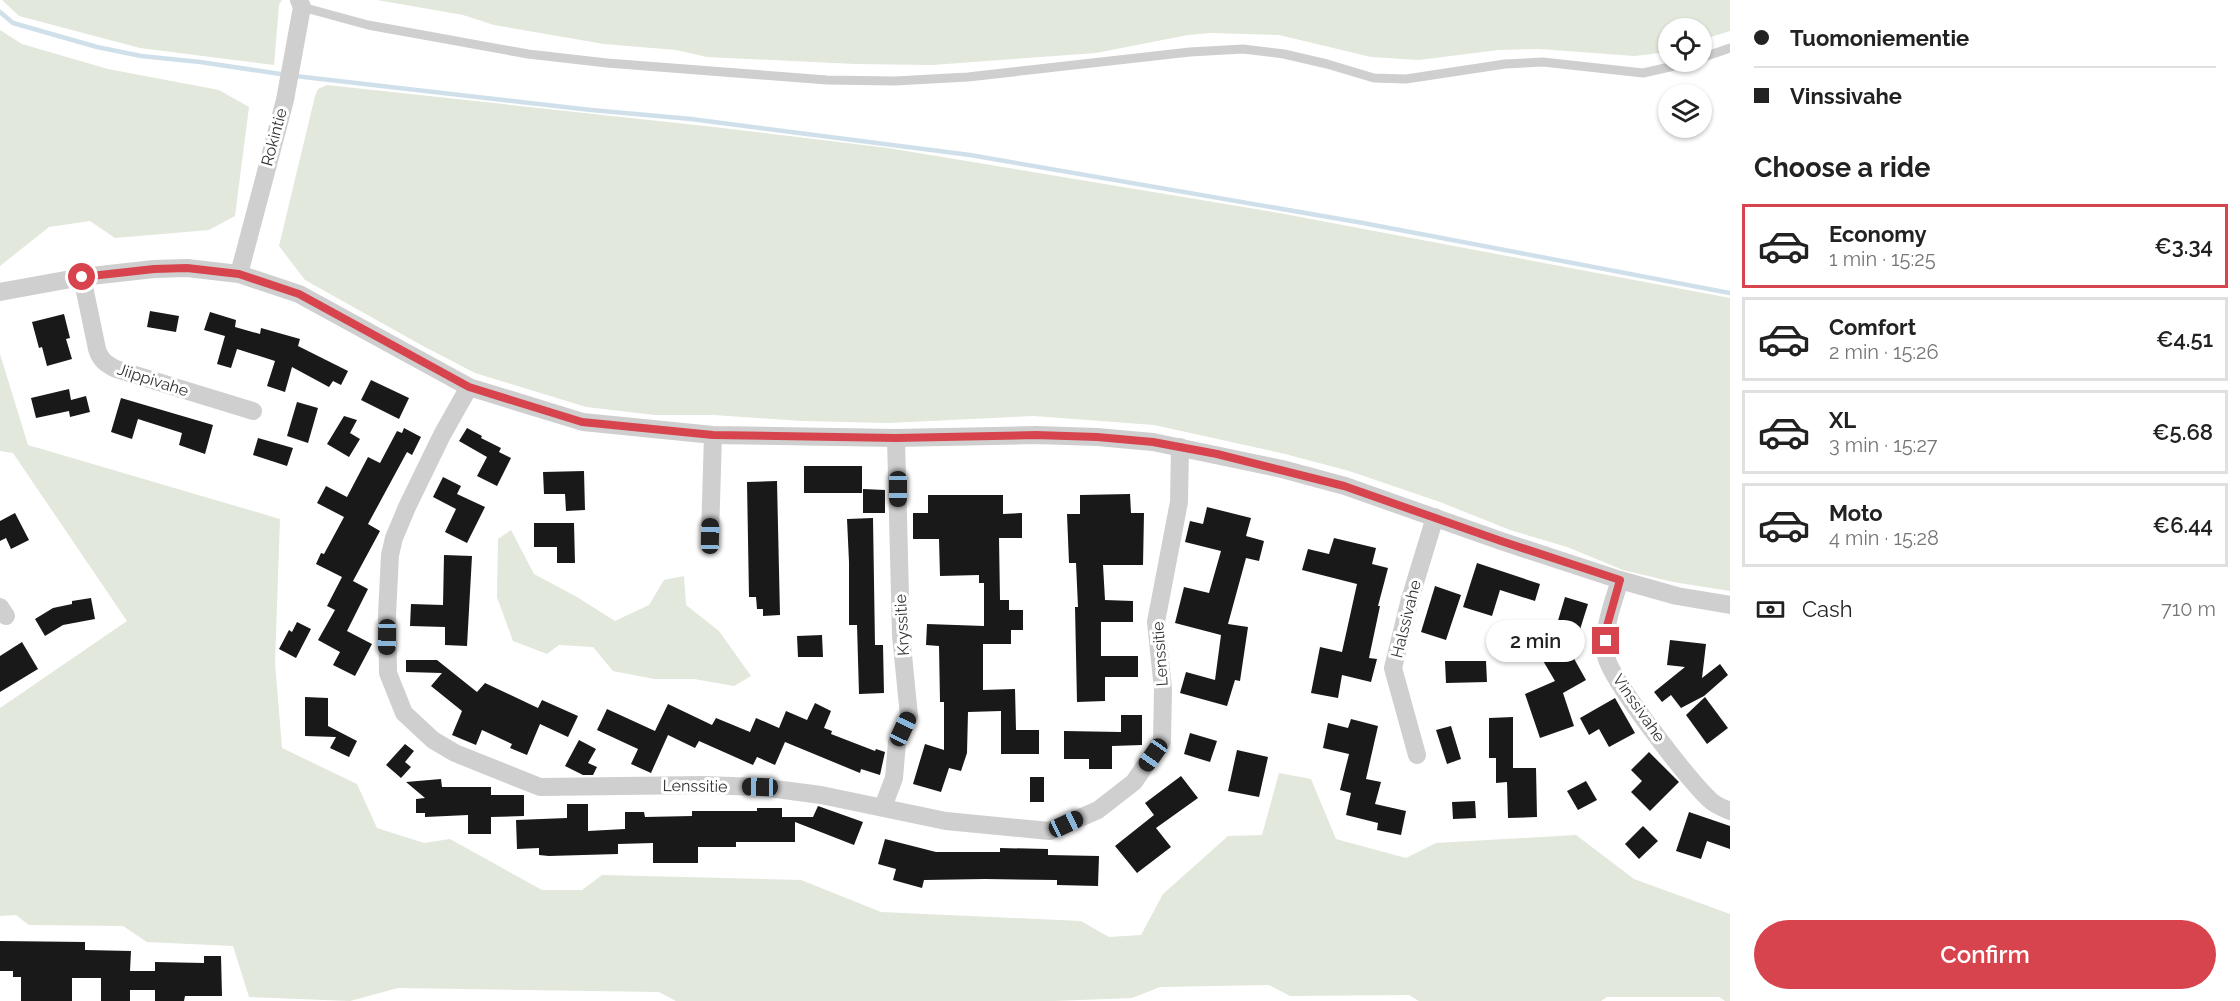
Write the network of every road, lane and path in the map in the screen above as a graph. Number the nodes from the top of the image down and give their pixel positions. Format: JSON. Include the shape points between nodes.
{"nodes":[{"id":1,"x":301,"y":3,"type":"edge"},
{"id":2,"x":1730,"y":48,"type":"edge"},
{"id":3,"x":1712,"y":54,"type":"edge"},
{"id":4,"x":1658,"y":70,"type":"edge"},
{"id":5,"x":239,"y":274,"type":"junction"},
{"id":6,"x":82,"y":277,"type":"junction"},
{"id":7,"x":0,"y":292,"type":"edge"},
{"id":8,"x":469,"y":387,"type":"junction"},
{"id":9,"x":253,"y":411,"type":"dead end"},
{"id":10,"x":713,"y":435,"type":"junction"},
{"id":11,"x":896,"y":438,"type":"junction"},
{"id":12,"x":1180,"y":447,"type":"junction"},
{"id":13,"x":1435,"y":517,"type":"junction"},
{"id":14,"x":710,"y":536,"type":"dead end"},
{"id":15,"x":1620,"y":580,"type":"junction"},
{"id":16,"x":1730,"y":605,"type":"edge"},
{"id":17,"x":1417,"y":755,"type":"dead end"},
{"id":18,"x":883,"y":807,"type":"junction"},
{"id":19,"x":1730,"y":811,"type":"edge"}],
"edges":[{"from":1,"to":4,"type":"lane","via":[[369,25],[528,54],[827,80],[968,77],[1243,49],[1305,59],[1374,78],[1406,79],[1505,64],[1543,63],[1643,73]]},
{"from":1,"to":5,"type":"street","name":"Rokintie","via":[[285,99]]},
{"from":2,"to":3,"type":"lane"},
{"from":5,"to":6,"type":"street","via":[[187,268]]},
{"from":5,"to":8,"type":"street","via":[[299,294]]},
{"from":6,"to":7,"type":"street"},
{"from":6,"to":9,"type":"street","name":"Jiippivahe","via":[[99,357],[105,363]]},
{"from":8,"to":10,"type":"street","via":[[582,422]]},
{"from":8,"to":18,"type":"street","name":"Lenssitie","via":[[407,507],[390,555],[388,673],[404,713],[417,727],[455,753],[540,787],[760,787]]},
{"from":10,"to":11,"type":"street"},
{"from":10,"to":14,"type":"street"},
{"from":11,"to":12,"type":"street","via":[[1036,435],[1097,437]]},
{"from":11,"to":18,"type":"street","name":"Kryssitie","via":[[901,635],[909,716],[897,742],[894,778]]},
{"from":12,"to":13,"type":"street","via":[[1292,471]]},
{"from":12,"to":18,"type":"street","name":"Lenssitie","via":[[1179,502],[1156,622],[1163,689],[1162,741],[1134,782],[1098,810],[1050,831],[946,821]]},
{"from":13,"to":15,"type":"street"},
{"from":13,"to":17,"type":"street","name":"Halssivahe","via":[[1393,668]]},
{"from":15,"to":16,"type":"street"},
{"from":15,"to":19,"type":"street","name":"Vinssivahe","via":[[1607,626],[1606,657],[1618,681],[1689,777],[1712,802]]}]}
